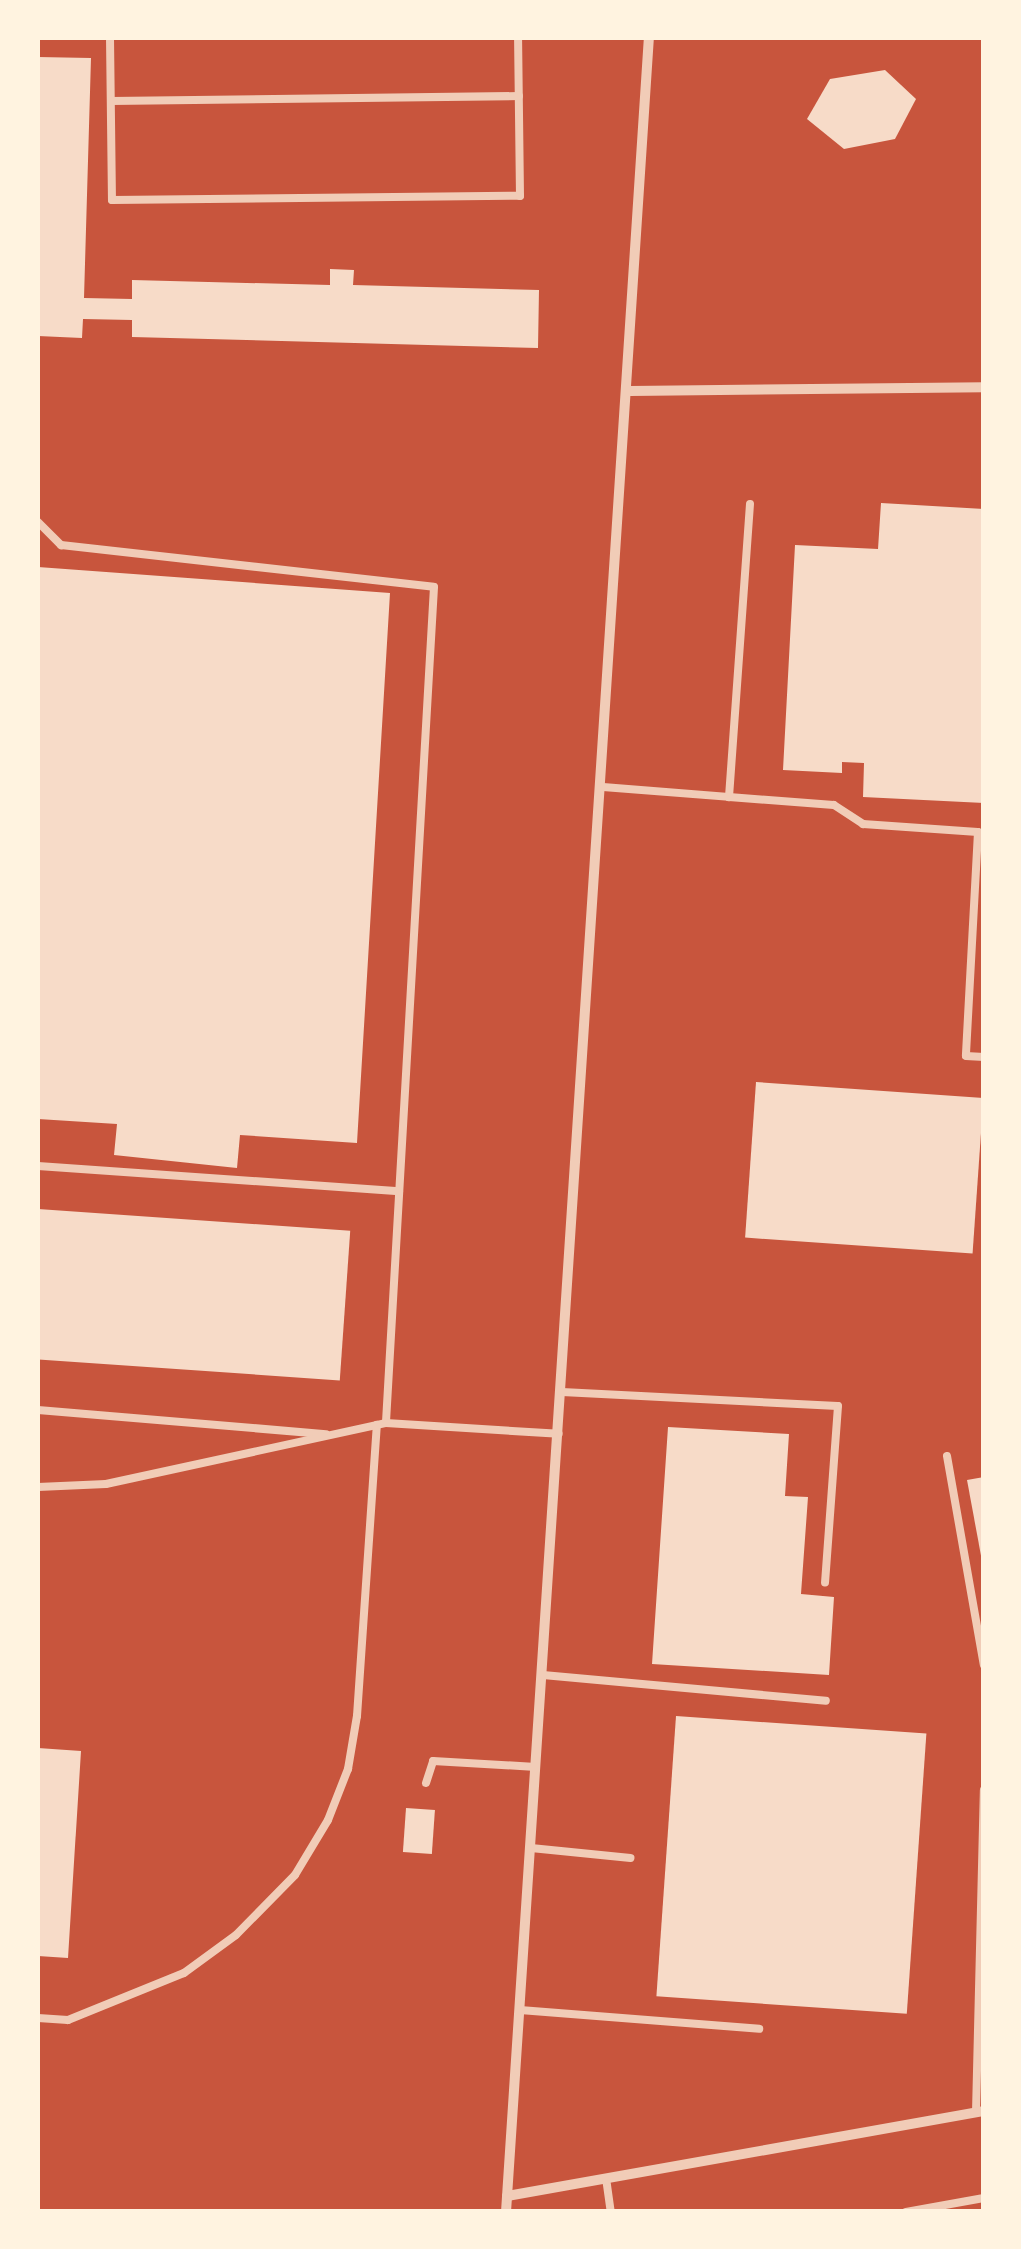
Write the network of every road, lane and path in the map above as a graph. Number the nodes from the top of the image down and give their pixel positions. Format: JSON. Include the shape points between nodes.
{"nodes":[{"id":1,"x":110,"y":38,"type":"edge"},
{"id":2,"x":518,"y":38,"type":"edge"},
{"id":3,"x":648,"y":38,"type":"edge"},
{"id":4,"x":518,"y":96,"type":"junction"},
{"id":5,"x":111,"y":101,"type":"junction"},
{"id":6,"x":984,"y":387,"type":"edge"},
{"id":7,"x":630,"y":391,"type":"junction"},
{"id":8,"x":750,"y":504,"type":"dead end"},
{"id":9,"x":38,"y":522,"type":"edge"},
{"id":10,"x":603,"y":788,"type":"junction"},
{"id":11,"x":728,"y":797,"type":"junction"},
{"id":12,"x":981,"y":832,"type":"edge"},
{"id":13,"x":984,"y":1057,"type":"edge"},
{"id":14,"x":38,"y":1166,"type":"edge"},
{"id":15,"x":399,"y":1190,"type":"junction"},
{"id":16,"x":562,"y":1392,"type":"junction"},
{"id":17,"x":38,"y":1410,"type":"edge"},
{"id":18,"x":381,"y":1424,"type":"junction"},
{"id":19,"x":559,"y":1434,"type":"junction"},
{"id":20,"x":335,"y":1435,"type":"junction"},
{"id":21,"x":947,"y":1456,"type":"dead end"},
{"id":22,"x":38,"y":1487,"type":"edge"},
{"id":23,"x":825,"y":1583,"type":"dead end"},
{"id":24,"x":984,"y":1665,"type":"edge"},
{"id":25,"x":542,"y":1675,"type":"junction"},
{"id":26,"x":826,"y":1701,"type":"dead end"},
{"id":27,"x":536,"y":1767,"type":"junction"},
{"id":28,"x":426,"y":1782,"type":"dead end"},
{"id":29,"x":984,"y":1790,"type":"edge"},
{"id":30,"x":531,"y":1848,"type":"junction"},
{"id":31,"x":983,"y":1849,"type":"edge"},
{"id":32,"x":631,"y":1858,"type":"dead end"},
{"id":33,"x":520,"y":2010,"type":"junction"},
{"id":34,"x":38,"y":2018,"type":"edge"},
{"id":35,"x":759,"y":2030,"type":"dead end"},
{"id":36,"x":980,"y":2112,"type":"edge"},
{"id":37,"x":606,"y":2178,"type":"junction"},
{"id":38,"x":507,"y":2196,"type":"junction"},
{"id":39,"x":984,"y":2198,"type":"edge"},
{"id":40,"x":506,"y":2212,"type":"edge"},
{"id":41,"x":611,"y":2212,"type":"edge"},
{"id":42,"x":906,"y":2212,"type":"edge"}],
"edges":[{"from":1,"to":5,"type":"lane"},
{"from":2,"to":4,"type":"lane"},
{"from":3,"to":7,"type":"street"},
{"from":4,"to":5,"type":"lane"},
{"from":4,"to":5,"type":"lane","via":[[520,196],[112,200]]},
{"from":6,"to":7,"type":"street"},
{"from":7,"to":10,"type":"street"},
{"from":8,"to":11,"type":"lane"},
{"from":9,"to":15,"type":"lane","via":[[61,545],[434,587]]},
{"from":10,"to":11,"type":"lane"},
{"from":10,"to":16,"type":"street"},
{"from":11,"to":12,"type":"lane","via":[[834,805],[863,824]]},
{"from":12,"to":13,"type":"lane","via":[[966,1056]]},
{"from":14,"to":15,"type":"lane"},
{"from":15,"to":18,"type":"lane"},
{"from":16,"to":19,"type":"street"},
{"from":16,"to":23,"type":"lane","via":[[838,1406]]},
{"from":17,"to":20,"type":"lane"},
{"from":18,"to":19,"type":"lane"},
{"from":18,"to":20,"type":"lane"},
{"from":18,"to":34,"type":"lane","via":[[357,1716],[348,1770],[328,1820],[295,1875],[236,1935],[184,1973],[68,2020]]},
{"from":19,"to":25,"type":"street"},
{"from":20,"to":22,"type":"lane","via":[[106,1484]]},
{"from":21,"to":24,"type":"lane"},
{"from":25,"to":26,"type":"lane"},
{"from":25,"to":27,"type":"street"},
{"from":27,"to":28,"type":"lane","via":[[433,1761]]},
{"from":27,"to":30,"type":"street"},
{"from":29,"to":31,"type":"lane"},
{"from":30,"to":32,"type":"lane"},
{"from":30,"to":33,"type":"street"},
{"from":31,"to":36,"type":"lane"},
{"from":33,"to":35,"type":"lane"},
{"from":33,"to":38,"type":"street"},
{"from":36,"to":37,"type":"street"},
{"from":37,"to":38,"type":"street"},
{"from":37,"to":41,"type":"lane"},
{"from":38,"to":40,"type":"street"},
{"from":39,"to":42,"type":"lane"}]}
